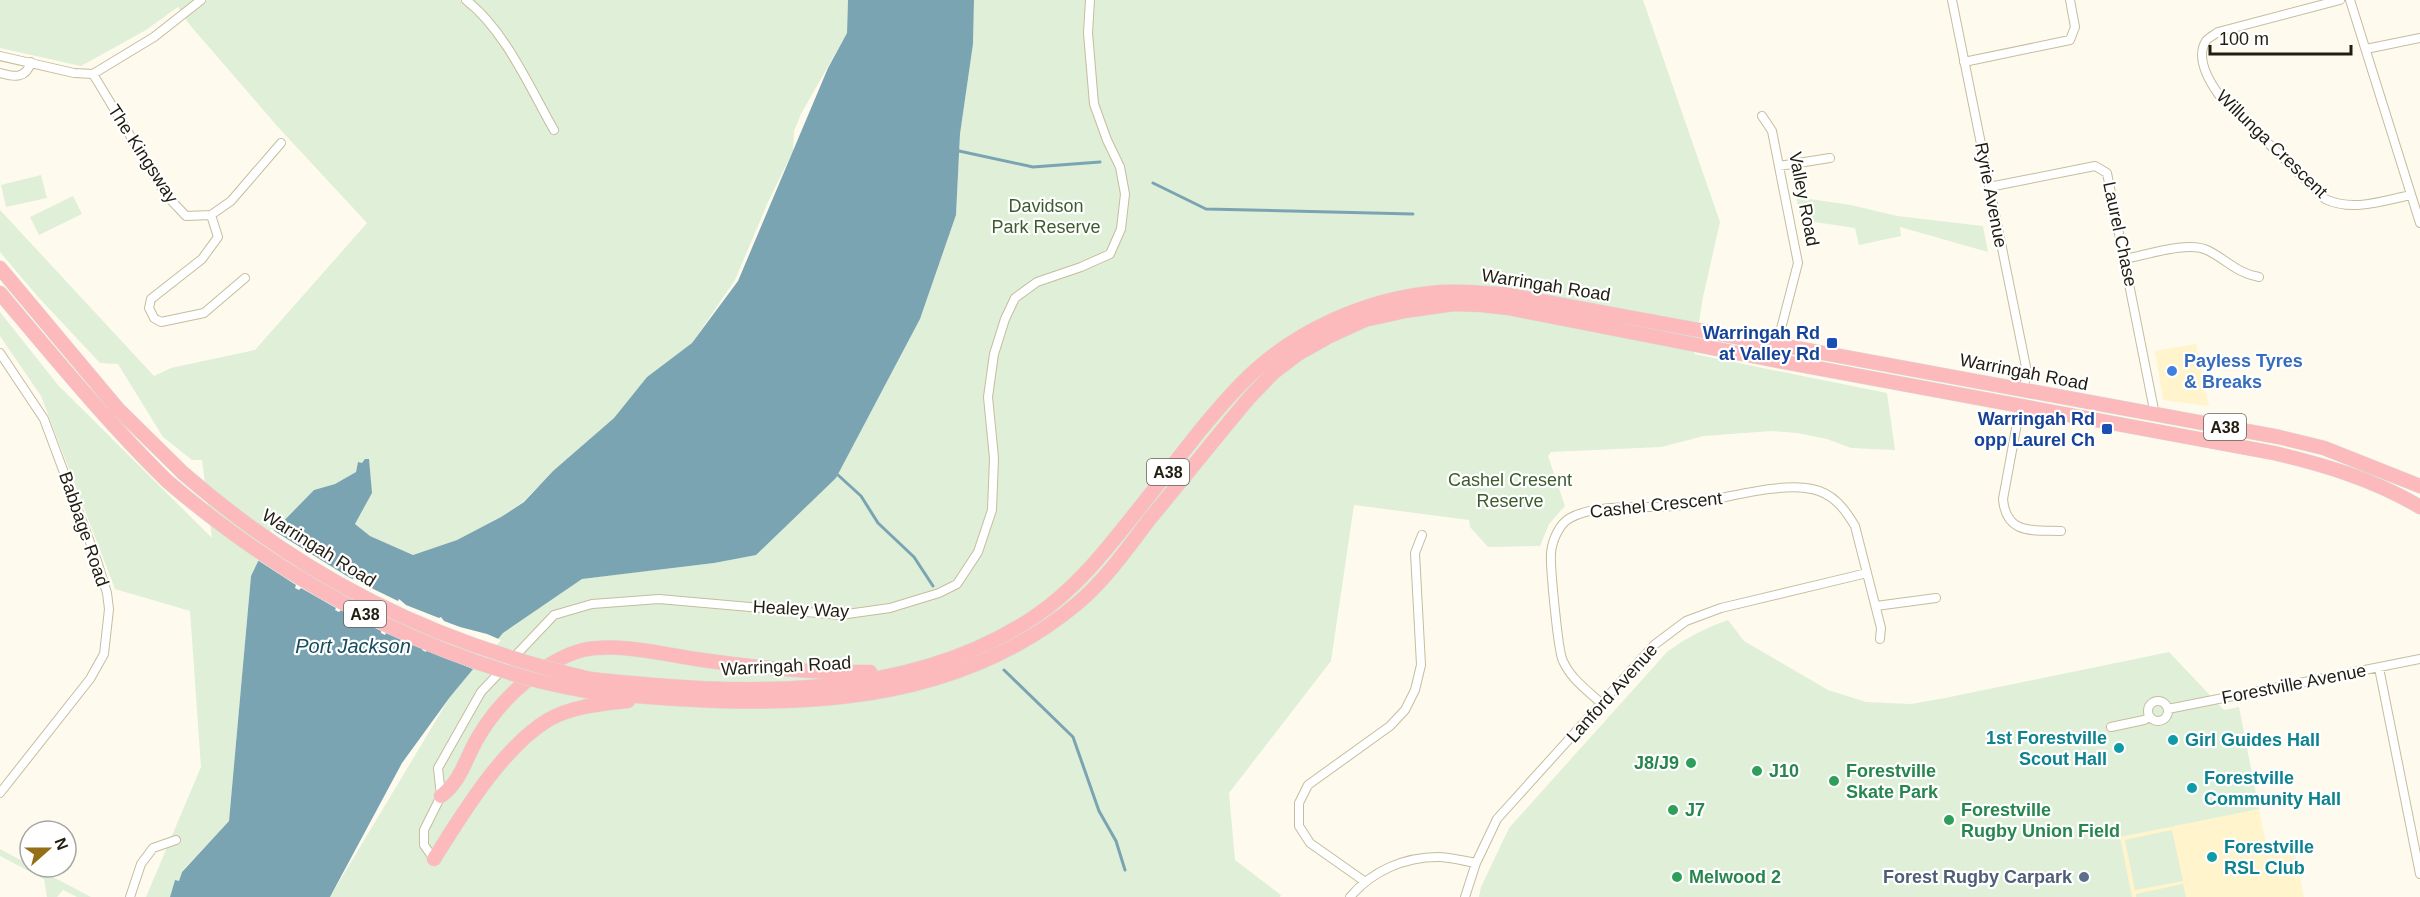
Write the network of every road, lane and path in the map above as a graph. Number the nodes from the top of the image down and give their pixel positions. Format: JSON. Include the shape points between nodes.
{"nodes":[{"id":1,"x":201,"y":0,"type":"edge"},
{"id":2,"x":467,"y":0,"type":"edge"},
{"id":3,"x":1090,"y":0,"type":"edge"},
{"id":4,"x":1952,"y":0,"type":"edge"},
{"id":5,"x":2070,"y":0,"type":"edge"},
{"id":6,"x":2340,"y":0,"type":"edge"},
{"id":7,"x":2350,"y":0,"type":"edge"},
{"id":8,"x":2420,"y":38,"type":"edge"},
{"id":9,"x":2366,"y":49,"type":"junction"},
{"id":10,"x":0,"y":56,"type":"edge"},
{"id":11,"x":31,"y":62,"type":"junction"},
{"id":12,"x":1964,"y":62,"type":"junction"},
{"id":13,"x":0,"y":74,"type":"edge"},
{"id":14,"x":93,"y":74,"type":"junction"},
{"id":15,"x":1762,"y":116,"type":"dead end"},
{"id":16,"x":555,"y":130,"type":"dead end"},
{"id":17,"x":281,"y":143,"type":"dead end"},
{"id":18,"x":1830,"y":159,"type":"dead end"},
{"id":19,"x":1779,"y":166,"type":"junction"},
{"id":20,"x":1989,"y":187,"type":"junction"},
{"id":21,"x":2411,"y":195,"type":"junction"},
{"id":22,"x":212,"y":215,"type":"junction"},
{"id":23,"x":2420,"y":223,"type":"edge"},
{"id":24,"x":2125,"y":260,"type":"junction"},
{"id":25,"x":0,"y":268,"type":"edge"},
{"id":26,"x":2259,"y":277,"type":"dead end"},
{"id":27,"x":245,"y":278,"type":"dead end"},
{"id":28,"x":0,"y":293,"type":"edge"},
{"id":29,"x":1777,"y":344,"type":"junction"},
{"id":30,"x":0,"y":353,"type":"edge"},
{"id":31,"x":1773,"y":360,"type":"junction"},
{"id":32,"x":2023,"y":390,"type":"junction"},
{"id":33,"x":2020,"y":406,"type":"junction"},
{"id":34,"x":2155,"y":415,"type":"junction"},
{"id":35,"x":2420,"y":486,"type":"edge"},
{"id":36,"x":2420,"y":507,"type":"edge"},
{"id":37,"x":2061,"y":531,"type":"dead end"},
{"id":38,"x":1422,"y":536,"type":"dead end"},
{"id":39,"x":1867,"y":573,"type":"junction"},
{"id":40,"x":1936,"y":598,"type":"dead end"},
{"id":41,"x":1876,"y":606,"type":"junction"},
{"id":42,"x":1880,"y":639,"type":"dead end"},
{"id":43,"x":2420,"y":659,"type":"edge"},
{"id":44,"x":2379,"y":668,"type":"junction"},
{"id":45,"x":903,"y":672,"type":"junction"},
{"id":46,"x":591,"y":685,"type":"junction"},
{"id":47,"x":660,"y":698,"type":"junction"},
{"id":48,"x":1602,"y":704,"type":"junction"},
{"id":49,"x":2168,"y":709,"type":"junction"},
{"id":50,"x":2150,"y":717,"type":"junction"},
{"id":51,"x":2111,"y":727,"type":"dead end"},
{"id":52,"x":0,"y":794,"type":"edge"},
{"id":53,"x":441,"y":796,"type":"junction"},
{"id":54,"x":176,"y":840,"type":"dead end"},
{"id":55,"x":434,"y":859,"type":"joint"},
{"id":56,"x":1476,"y":863,"type":"junction"},
{"id":57,"x":2420,"y":874,"type":"edge"},
{"id":58,"x":1364,"y":881,"type":"junction"},
{"id":59,"x":130,"y":897,"type":"edge"},
{"id":60,"x":1350,"y":897,"type":"edge"},
{"id":61,"x":1465,"y":897,"type":"edge"}],
"edges":[{"from":1,"to":14,"type":"street","via":[[154,37]]},
{"from":2,"to":16,"type":"street","via":[[525,75]]},
{"from":3,"to":53,"type":"street","name":"Healey Way","via":[[1094,104],[1120,167],[1125,194],[1121,229],[1110,254],[1037,282],[1015,297],[994,354],[988,397],[994,458],[992,510],[978,552],[957,584],[890,608],[840,615],[659,599],[592,604],[554,615],[481,692],[438,768]]},
{"from":4,"to":12,"type":"street","name":"Ryrie Avenue"},
{"from":5,"to":12,"type":"street","via":[[2076,27],[2070,40]]},
{"from":6,"to":21,"type":"street","name":"Willunga Crescent","via":[[2218,32],[2206,40],[2202,53],[2210,82],[2325,199],[2351,206]]},
{"from":7,"to":9,"type":"street"},
{"from":8,"to":9,"type":"street"},
{"from":9,"to":21,"type":"street"},
{"from":10,"to":11,"type":"street"},
{"from":11,"to":13,"type":"street","via":[[21,76]]},
{"from":11,"to":14,"type":"street"},
{"from":12,"to":20,"type":"street","name":"Ryrie Avenue"},
{"from":14,"to":22,"type":"street","name":"The Kingsway","via":[[166,195],[186,216]]},
{"from":15,"to":19,"type":"street","name":"Valley Road","via":[[1772,131]]},
{"from":17,"to":22,"type":"street","via":[[231,201]]},
{"from":18,"to":19,"type":"street"},
{"from":19,"to":29,"type":"street","name":"Valley Road","via":[[1798,263]]},
{"from":20,"to":24,"type":"street","name":"Laurel Chase","via":[[2095,166],[2107,173]]},
{"from":20,"to":32,"type":"street","name":"Ryrie Avenue","via":[[2027,372]]},
{"from":21,"to":23,"type":"street"},
{"from":22,"to":27,"type":"street","via":[[218,237],[202,259],[151,299],[148,308],[161,322],[193,317],[204,313]]},
{"from":24,"to":26,"type":"street","via":[[2201,247],[2244,275]]},
{"from":24,"to":34,"type":"street","name":"Laurel Chase"},
{"from":25,"to":46,"type":"highway","name":"Warringah Road","number":"A38","bridge":true,"via":[[150,443],[235,516],[371,603],[428,629]]},
{"from":28,"to":46,"type":"highway","name":"Warringah Road","number":"A38","bridge":true,"via":[[130,445],[167,481],[249,546],[354,609],[476,662],[522,677]]},
{"from":29,"to":31,"type":"highway","name":"Valley Road"},
{"from":29,"to":32,"type":"highway","name":"Warringah Road","number":"A38"},
{"from":29,"to":45,"type":"highway","name":"Warringah Road","number":"A38","via":[[1503,294],[1438,292],[1366,307],[1303,335],[1242,383],[1096,562],[1066,592],[1034,617],[994,640],[964,654]]},
{"from":30,"to":52,"type":"street","name":"Babbage Road","via":[[44,419],[98,561],[109,609],[104,654],[90,679]]},
{"from":31,"to":33,"type":"highway","name":"Warringah Road","number":"A38"},
{"from":31,"to":47,"type":"highway","name":"Warringah Road","number":"A38","via":[[1481,305],[1405,310],[1365,320],[1308,348],[1273,373],[1208,446],[1106,575],[1079,602],[1013,648],[968,669],[854,697],[730,702]]},
{"from":32,"to":33,"type":"highway"},
{"from":32,"to":34,"type":"highway","name":"Warringah Road","number":"A38"},
{"from":33,"to":36,"type":"highway","name":"Warringah Road","number":"A38","via":[[2315,463],[2353,475]]},
{"from":33,"to":37,"type":"street","via":[[2003,499],[2004,513],[2012,524],[2023,529]]},
{"from":34,"to":35,"type":"highway","name":"Warringah Road","number":"A38","via":[[2324,448]]},
{"from":38,"to":58,"type":"street","via":[[1415,553],[1421,665],[1406,710],[1308,785],[1299,803],[1299,826],[1310,843]]},
{"from":39,"to":41,"type":"street","name":"Cashel Crescent"},
{"from":39,"to":48,"type":"street","name":"Lanford Avenue","via":[[1721,608],[1686,621],[1654,645]]},
{"from":39,"to":48,"type":"street","name":"Cashel Crescent","via":[[1855,526],[1847,511],[1832,497],[1813,489],[1788,487],[1674,506],[1588,510],[1567,519],[1555,536],[1551,553],[1561,657],[1570,676]]},
{"from":40,"to":41,"type":"street"},
{"from":41,"to":42,"type":"street","name":"Cashel Crescent"},
{"from":43,"to":44,"type":"street","name":"Forestville Avenue"},
{"from":44,"to":49,"type":"street","name":"Forestville Avenue"},
{"from":44,"to":57,"type":"street"},
{"from":45,"to":46,"type":"highway","name":"Warringah Road","number":"A38","via":[[816,687]]},
{"from":45,"to":53,"type":"highway","via":[[781,671],[626,650],[583,650],[540,672],[503,703],[477,738],[460,777]]},
{"from":46,"to":47,"type":"highway","name":"Warringah Road","number":"A38"},
{"from":47,"to":55,"type":"highway","via":[[572,710],[533,730],[505,758]]},
{"from":48,"to":56,"type":"street","name":"Lanford Avenue","via":[[1497,819]]},
{"from":49,"to":50,"type":"street","name":"Forestville Avenue","via":[[2162,720]]},
{"from":49,"to":50,"type":"street","name":"Forestville Avenue","via":[[2162,702],[2153,702]]},
{"from":50,"to":51,"type":"street","name":"Forestville Avenue"},
{"from":53,"to":55,"type":"street","name":"Healey Way","via":[[424,831],[424,845]]},
{"from":54,"to":59,"type":"street","via":[[153,848],[141,864]]},
{"from":56,"to":58,"type":"street","via":[[1439,857],[1412,859]]},
{"from":56,"to":61,"type":"street","name":"Lanford Avenue"},
{"from":58,"to":60,"type":"street"}]}
